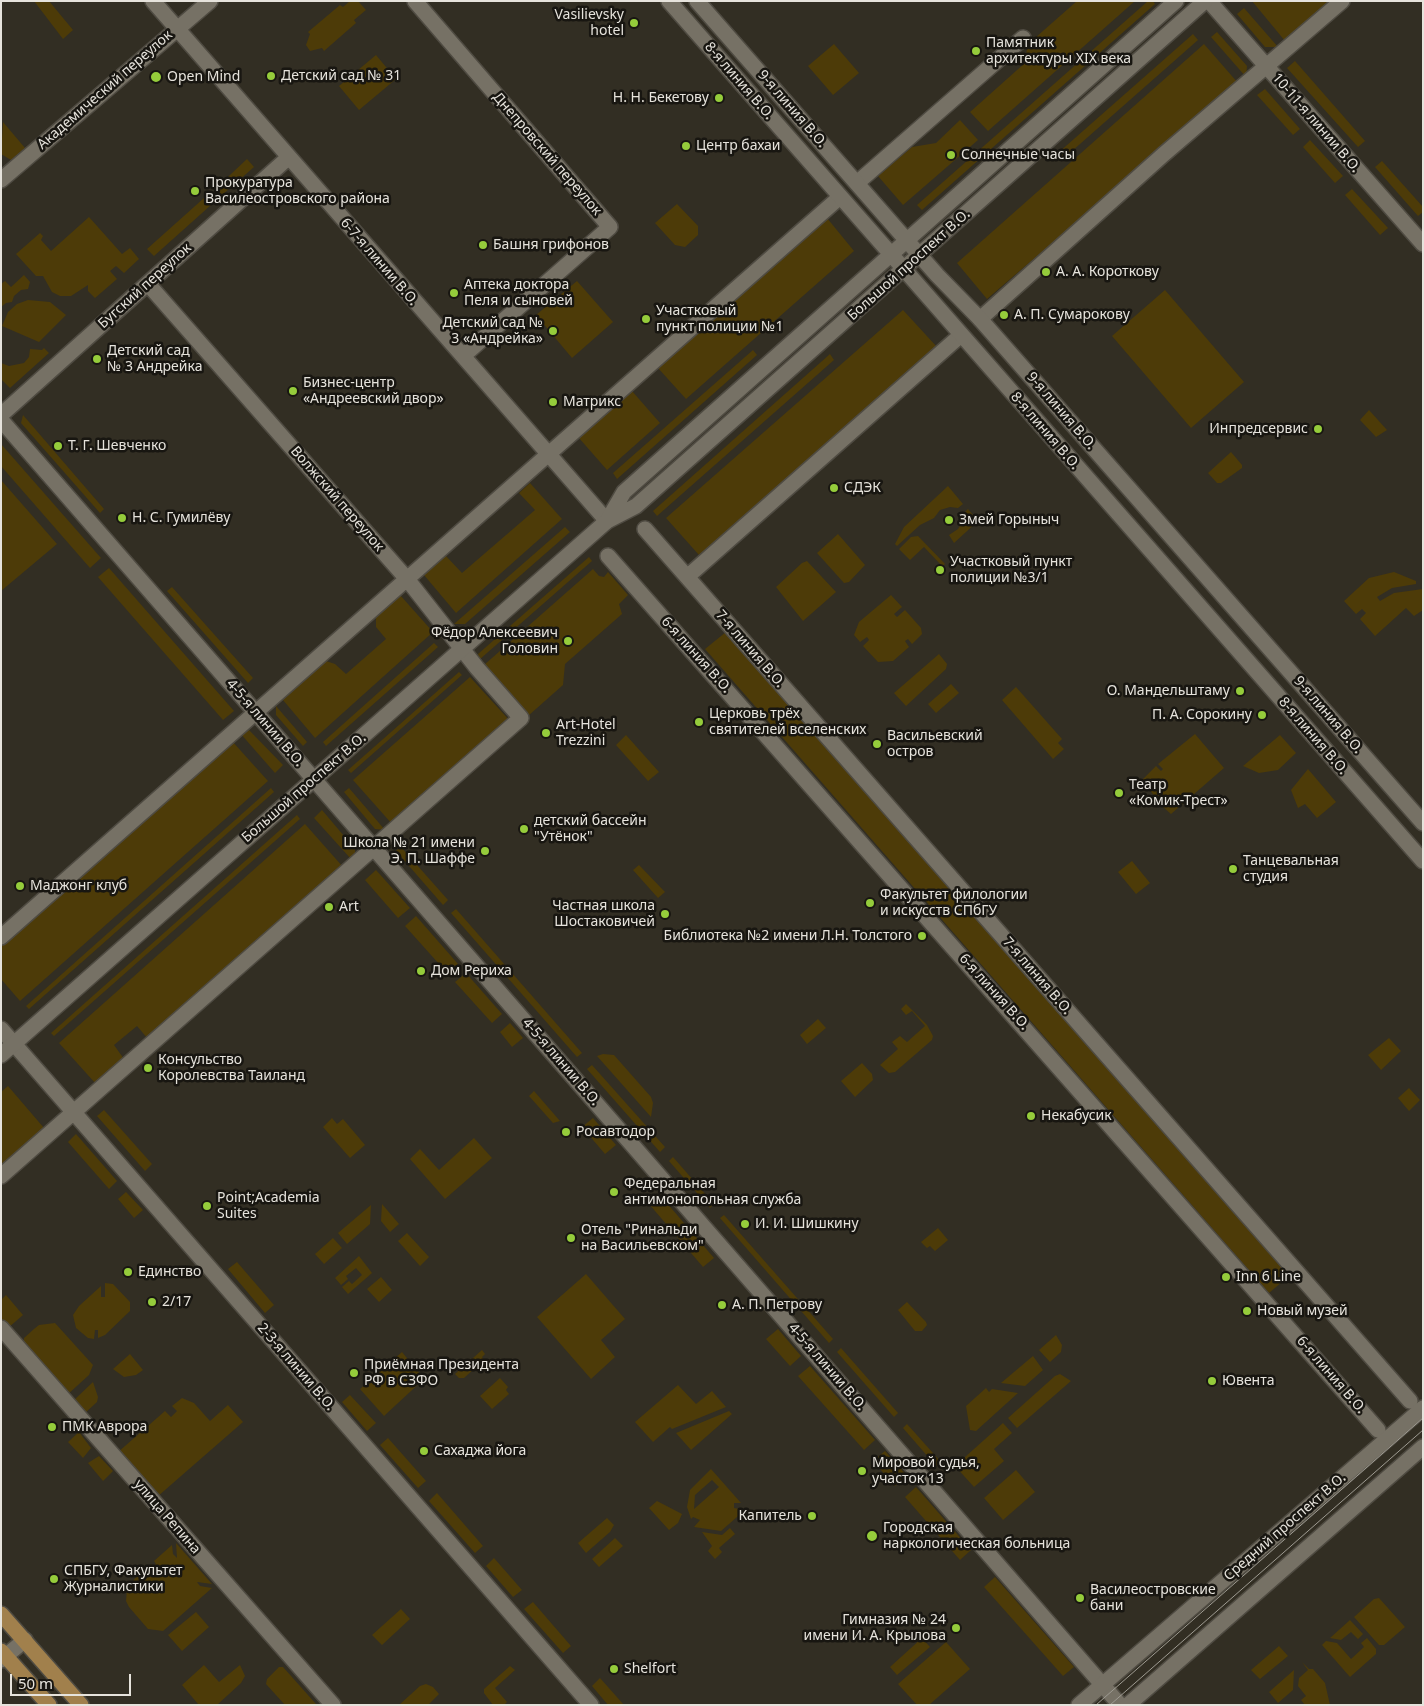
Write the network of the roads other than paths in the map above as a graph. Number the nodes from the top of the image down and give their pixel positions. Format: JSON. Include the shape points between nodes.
{"nodes":[{"id":1,"x":153,"y":1,"type":"edge"},
{"id":2,"x":210,"y":1,"type":"edge"},
{"id":3,"x":415,"y":1,"type":"edge"},
{"id":4,"x":669,"y":1,"type":"edge"},
{"id":5,"x":697,"y":1,"type":"edge"},
{"id":6,"x":1176,"y":1,"type":"edge"},
{"id":7,"x":1205,"y":1,"type":"edge"},
{"id":8,"x":1209,"y":1,"type":"edge"},
{"id":9,"x":1342,"y":1,"type":"edge"},
{"id":10,"x":177,"y":29,"type":"junction"},
{"id":11,"x":1023,"y":38,"type":"dead end"},
{"id":12,"x":1267,"y":66,"type":"junction"},
{"id":13,"x":289,"y":157,"type":"junction"},
{"id":14,"x":1,"y":180,"type":"edge"},
{"id":15,"x":857,"y":183,"type":"junction"},
{"id":16,"x":840,"y":197,"type":"junction"},
{"id":17,"x":908,"y":241,"type":"junction"},
{"id":18,"x":1423,"y":244,"type":"edge"},
{"id":19,"x":892,"y":256,"type":"junction"},
{"id":20,"x":920,"y":256,"type":"junction"},
{"id":21,"x":904,"y":270,"type":"junction"},
{"id":22,"x":148,"y":284,"type":"junction"},
{"id":23,"x":980,"y":319,"type":"junction"},
{"id":24,"x":961,"y":335,"type":"junction"},
{"id":25,"x":463,"y":356,"type":"junction"},
{"id":26,"x":1,"y":415,"type":"edge"},
{"id":27,"x":1,"y":420,"type":"edge"},
{"id":28,"x":549,"y":454,"type":"junction"},
{"id":29,"x":608,"y":521,"type":"junction"},
{"id":30,"x":645,"y":529,"type":"dead end"},
{"id":31,"x":608,"y":556,"type":"dead end"},
{"id":32,"x":687,"y":577,"type":"junction"},
{"id":33,"x":407,"y":580,"type":"junction"},
{"id":34,"x":462,"y":649,"type":"junction"},
{"id":35,"x":256,"y":713,"type":"junction"},
{"id":36,"x":314,"y":780,"type":"junction"},
{"id":37,"x":1423,"y":823,"type":"edge"},
{"id":38,"x":374,"y":848,"type":"junction"},
{"id":39,"x":1423,"y":861,"type":"edge"},
{"id":40,"x":1,"y":937,"type":"edge"},
{"id":41,"x":1,"y":1029,"type":"edge"},
{"id":42,"x":14,"y":1044,"type":"junction"},
{"id":43,"x":1,"y":1055,"type":"edge"},
{"id":44,"x":74,"y":1112,"type":"junction"},
{"id":45,"x":1,"y":1176,"type":"edge"},
{"id":46,"x":1,"y":1328,"type":"edge"},
{"id":47,"x":1416,"y":1405,"type":"edge"},
{"id":48,"x":1378,"y":1430,"type":"dead end"},
{"id":49,"x":1423,"y":1447,"type":"edge"},
{"id":50,"x":1,"y":1614,"type":"edge"},
{"id":51,"x":25,"y":1640,"type":"junction"},
{"id":52,"x":3,"y":1656,"type":"edge"},
{"id":53,"x":1103,"y":1684,"type":"junction"},
{"id":54,"x":49,"y":1705,"type":"edge"},
{"id":55,"x":81,"y":1705,"type":"edge"},
{"id":56,"x":333,"y":1705,"type":"edge"},
{"id":57,"x":591,"y":1705,"type":"edge"},
{"id":58,"x":1079,"y":1705,"type":"edge"},
{"id":59,"x":1120,"y":1705,"type":"edge"},
{"id":60,"x":1128,"y":1705,"type":"edge"}],
"edges":[{"from":1,"to":10,"type":"street","name":"6-7-я линии В.О."},
{"from":2,"to":10,"type":"street","name":"Академический переулок"},
{"from":3,"to":25,"type":"street","name":"Днепровский переулок","via":[[610,227]]},
{"from":4,"to":16,"type":"street","name":"8-я линия В.О."},
{"from":5,"to":15,"type":"street","name":"9-я линия В.О."},
{"from":6,"to":17,"type":"street","name":"Большой проспект В.О."},
{"from":7,"to":20,"type":"street","name":"Большой проспект В.О."},
{"from":8,"to":12,"type":"street","name":"10-11-я линии В.О."},
{"from":9,"to":12,"type":"street"},
{"from":10,"to":13,"type":"street","name":"6-7-я линии В.О."},
{"from":10,"to":14,"type":"street","name":"Академический переулок"},
{"from":11,"to":15,"type":"street"},
{"from":12,"to":18,"type":"street","name":"10-11-я линии В.О."},
{"from":12,"to":23,"type":"street"},
{"from":13,"to":22,"type":"street","name":"Бугский переулок"},
{"from":13,"to":25,"type":"street","name":"6-7-я линии В.О."},
{"from":15,"to":17,"type":"street","name":"9-я линия В.О."},
{"from":16,"to":19,"type":"street","name":"8-я линия В.О."},
{"from":16,"to":28,"type":"street"},
{"from":17,"to":19,"type":"street","name":"Большой проспект В.О."},
{"from":17,"to":20,"type":"street","name":"9-я линия В.О."},
{"from":19,"to":21,"type":"street","name":"8-я линия В.О."},
{"from":19,"to":29,"type":"street","name":"Большой проспект В.О.","via":[[624,492]]},
{"from":20,"to":21,"type":"street","name":"Большой проспект В.О."},
{"from":20,"to":23,"type":"street","name":"9-я линия В.О."},
{"from":21,"to":24,"type":"street","name":"8-я линия В.О."},
{"from":21,"to":29,"type":"street","name":"Большой проспект В.О.","via":[[636,506]]},
{"from":22,"to":26,"type":"street","name":"Бугский переулок"},
{"from":22,"to":33,"type":"street","name":"Волжский переулок"},
{"from":23,"to":37,"type":"street","name":"9-я линия В.О."},
{"from":24,"to":32,"type":"street"},
{"from":24,"to":39,"type":"street","name":"8-я линия В.О."},
{"from":25,"to":28,"type":"street","name":"6-7-я линии В.О."},
{"from":27,"to":35,"type":"street","name":"4-5-я линии В.О."},
{"from":28,"to":29,"type":"street","name":"6-7-я линии В.О."},
{"from":28,"to":33,"type":"street"},
{"from":29,"to":34,"type":"street","name":"Большой проспект В.О."},
{"from":30,"to":32,"type":"street","name":"7-я линия В.О."},
{"from":31,"to":48,"type":"street","name":"6-я линия В.О."},
{"from":32,"to":47,"type":"street","name":"7-я линия В.О."},
{"from":33,"to":34,"type":"street","name":"Волжский переулок"},
{"from":33,"to":35,"type":"street"},
{"from":34,"to":36,"type":"street","name":"Большой проспект В.О."},
{"from":34,"to":38,"type":"street","name":"Волжский переулок","via":[[521,718]]},
{"from":35,"to":36,"type":"street","name":"4-5-я линии В.О."},
{"from":35,"to":40,"type":"street"},
{"from":36,"to":38,"type":"street","name":"4-5-я линии В.О."},
{"from":36,"to":42,"type":"street","name":"Большой проспект В.О."},
{"from":38,"to":44,"type":"street"},
{"from":38,"to":53,"type":"street","name":"4-5-я линии В.О."},
{"from":41,"to":42,"type":"street","name":"2-3-я линии В.О."},
{"from":42,"to":43,"type":"street","name":"Большой проспект В.О."},
{"from":42,"to":44,"type":"street","name":"2-3-я линии В.О."},
{"from":44,"to":45,"type":"street"},
{"from":44,"to":57,"type":"street","name":"2-3-я линии В.О."},
{"from":46,"to":56,"type":"street","name":"улица Репина"},
{"from":47,"to":53,"type":"street","name":"Средний проспект В.О."},
{"from":49,"to":60,"type":"street"},
{"from":50,"to":51,"type":"main road"},
{"from":51,"to":52,"type":"street"},
{"from":51,"to":55,"type":"main road"},
{"from":52,"to":54,"type":"main road"},
{"from":53,"to":58,"type":"street","name":"Средний проспект В.О."},
{"from":53,"to":59,"type":"street","name":"4-5-я линии В.О."}]}
